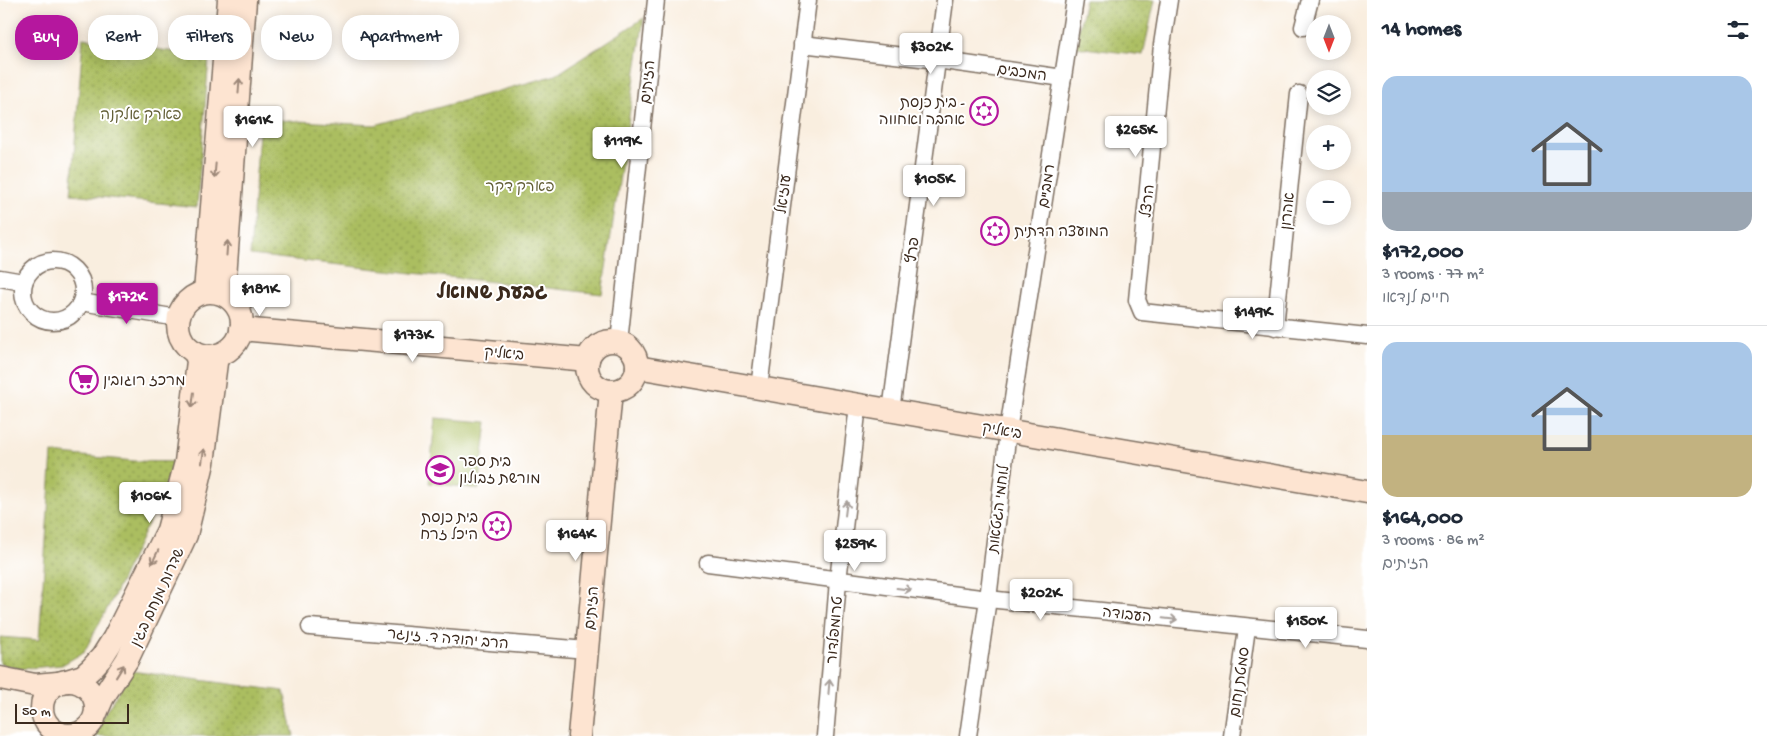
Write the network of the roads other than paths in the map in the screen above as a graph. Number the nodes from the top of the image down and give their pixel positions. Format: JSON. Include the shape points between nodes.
{"nodes":[{"id":1,"x":229,"y":0,"type":"edge"},
{"id":2,"x":245,"y":0,"type":"edge"},
{"id":3,"x":656,"y":0,"type":"edge"},
{"id":4,"x":808,"y":0,"type":"edge"},
{"id":5,"x":945,"y":0,"type":"edge"},
{"id":6,"x":1075,"y":0,"type":"edge"},
{"id":7,"x":1169,"y":0,"type":"edge"},
{"id":8,"x":1310,"y":0,"type":"edge"},
{"id":9,"x":1303,"y":26,"type":"dead end"},
{"id":10,"x":802,"y":44,"type":"junction"},
{"id":11,"x":937,"y":60,"type":"junction"},
{"id":12,"x":1063,"y":78,"type":"junction"},
{"id":13,"x":1299,"y":94,"type":"dead end"},
{"id":14,"x":0,"y":278,"type":"edge"},
{"id":15,"x":23,"y":282,"type":"junction"},
{"id":16,"x":216,"y":294,"type":"junction"},
{"id":17,"x":81,"y":302,"type":"junction"},
{"id":18,"x":178,"y":318,"type":"junction"},
{"id":19,"x":1275,"y":327,"type":"junction"},
{"id":20,"x":241,"y":329,"type":"junction"},
{"id":21,"x":1367,"y":336,"type":"edge"},
{"id":22,"x":619,"y":342,"type":"junction"},
{"id":23,"x":206,"y":354,"type":"junction"},
{"id":24,"x":588,"y":360,"type":"junction"},
{"id":25,"x":637,"y":367,"type":"junction"},
{"id":26,"x":758,"y":388,"type":"junction"},
{"id":27,"x":611,"y":391,"type":"junction"},
{"id":28,"x":858,"y":405,"type":"junction"},
{"id":29,"x":891,"y":411,"type":"junction"},
{"id":30,"x":1008,"y":431,"type":"junction"},
{"id":31,"x":1367,"y":492,"type":"edge"},
{"id":32,"x":708,"y":564,"type":"dead end"},
{"id":33,"x":838,"y":581,"type":"junction"},
{"id":34,"x":988,"y":599,"type":"junction"},
{"id":35,"x":310,"y":627,"type":"dead end"},
{"id":36,"x":1247,"y":628,"type":"junction"},
{"id":37,"x":1367,"y":639,"type":"edge"},
{"id":38,"x":587,"y":650,"type":"junction"},
{"id":39,"x":0,"y":679,"type":"edge"},
{"id":40,"x":62,"y":682,"type":"junction"},
{"id":41,"x":96,"y":713,"type":"junction"},
{"id":42,"x":42,"y":722,"type":"edge"},
{"id":43,"x":75,"y":735,"type":"edge"},
{"id":44,"x":578,"y":736,"type":"edge"},
{"id":45,"x":825,"y":736,"type":"edge"},
{"id":46,"x":968,"y":736,"type":"edge"},
{"id":47,"x":1232,"y":736,"type":"edge"}],
"edges":[{"from":1,"to":16,"type":"street","one_way":true},
{"from":16,"to":2,"type":"street","one_way":true,"via":[[225,278]]},
{"from":3,"to":22,"type":"street","name":"הזיתים"},
{"from":4,"to":10,"type":"street","name":"עוזיאל"},
{"from":5,"to":11,"type":"street","name":"פרץ"},
{"from":6,"to":12,"type":"street","name":"רמב\"ם"},
{"from":7,"to":19,"type":"street","name":"הרצל","via":[[1137,300],[1142,312]]},
{"from":8,"to":9,"type":"street"},
{"from":10,"to":11,"type":"street","name":"המכבים"},
{"from":10,"to":26,"type":"street","name":"עוזיאל"},
{"from":11,"to":12,"type":"street","name":"המכבים"},
{"from":11,"to":29,"type":"street","name":"פרץ"},
{"from":12,"to":30,"type":"street","name":"רמב\"ם"},
{"from":13,"to":19,"type":"street","name":"אהרון"},
{"from":14,"to":15,"type":"street"},
{"from":15,"to":17,"type":"street","via":[[23,299],[32,314],[41,318],[60,320],[69,316]]},
{"from":15,"to":17,"type":"street","via":[[41,262],[60,261],[70,265],[80,277]]},
{"from":16,"to":18,"type":"street","via":[[196,295],[182,308]]},
{"from":16,"to":20,"type":"street","via":[[234,302],[242,320]]},
{"from":17,"to":18,"type":"street"},
{"from":18,"to":23,"type":"street","via":[[181,338],[187,346]]},
{"from":19,"to":21,"type":"street"},
{"from":20,"to":23,"type":"street","via":[[239,338],[226,352]]},
{"from":20,"to":24,"type":"street","name":"ביאליק"},
{"from":22,"to":24,"type":"street","via":[[596,347]]},
{"from":22,"to":25,"type":"street","via":[[633,352]]},
{"from":23,"to":40,"type":"street","name":"שדרות מנחם בגין","one_way":true,"via":[[198,361],[186,462],[168,530],[106,651],[83,676]]},
{"from":41,"to":23,"type":"street","name":"שדרות מנחם בגין","one_way":true,"via":[[127,660],[186,535],[203,463]]},
{"from":24,"to":27,"type":"street","via":[[590,377],[595,384]]},
{"from":25,"to":26,"type":"street","name":"ביאליק"},
{"from":25,"to":27,"type":"street","via":[[636,375],[626,387]]},
{"from":26,"to":28,"type":"street","name":"ביאליק"},
{"from":27,"to":38,"type":"street","name":"הזיתים"},
{"from":28,"to":29,"type":"street","name":"ביאליק"},
{"from":33,"to":28,"type":"street","name":"טרומפלדור","one_way":true},
{"from":29,"to":30,"type":"street","name":"ביאליק"},
{"from":30,"to":31,"type":"street","name":"ביאליק"},
{"from":30,"to":34,"type":"street","name":"לוחמי הגטאות"},
{"from":32,"to":33,"type":"street","name":"העבודה"},
{"from":33,"to":34,"type":"street","name":"העבודה","one_way":true},
{"from":45,"to":33,"type":"street","name":"טרומפלדור","one_way":true},
{"from":34,"to":36,"type":"street","name":"העבודה","one_way":true},
{"from":34,"to":46,"type":"street","name":"לוחמי הגטאות"},
{"from":35,"to":38,"type":"street","name":"הרב יהודה ד. זינגר"},
{"from":36,"to":37,"type":"street","name":"העבודה"},
{"from":36,"to":47,"type":"street","name":"סמטת נחום"},
{"from":38,"to":44,"type":"street","name":"הזיתים"},
{"from":39,"to":40,"type":"street","via":[[35,685]]},
{"from":39,"to":42,"type":"street","via":[[23,693]]},
{"from":40,"to":41,"type":"street","via":[[83,685],[89,690],[94,697]]},
{"from":40,"to":42,"type":"street","via":[[45,694]]},
{"from":41,"to":43,"type":"street","via":[[90,725]]},
{"from":42,"to":43,"type":"street","via":[[61,734]]}]}
